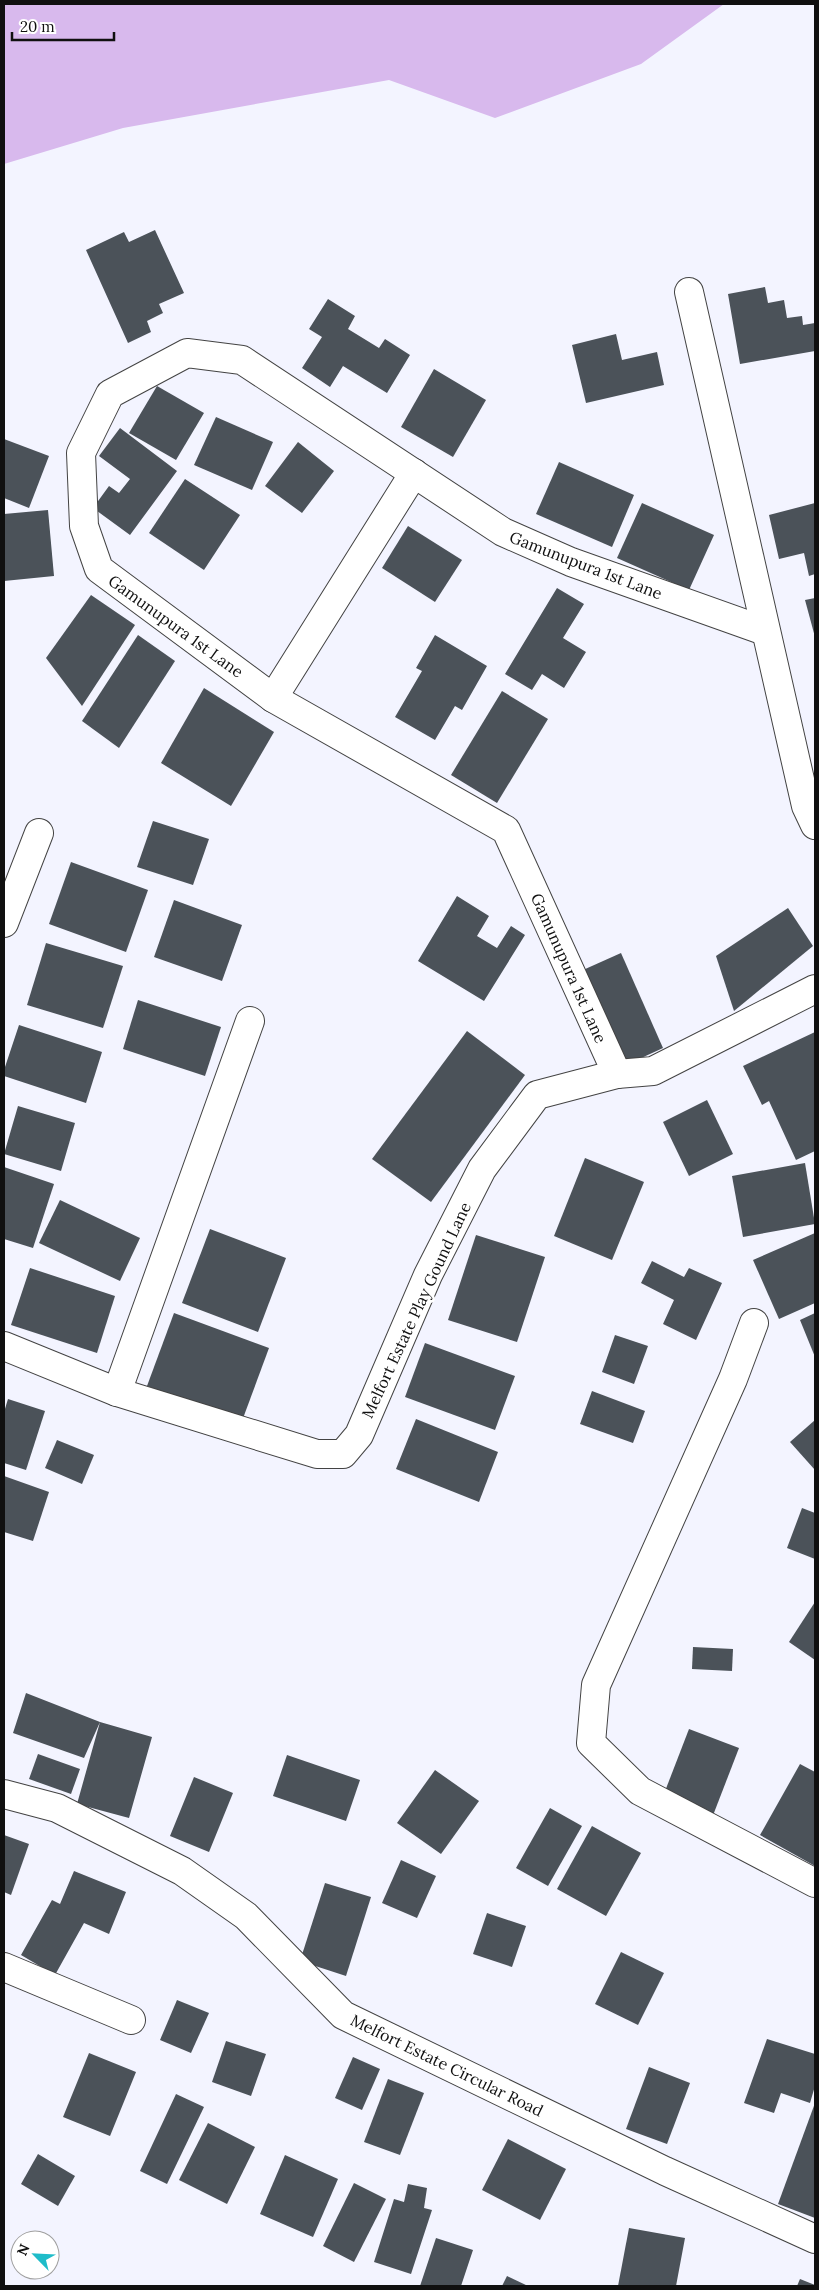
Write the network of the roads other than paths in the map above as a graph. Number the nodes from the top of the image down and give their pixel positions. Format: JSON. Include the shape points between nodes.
{"nodes":[{"id":1,"x":689,"y":292,"type":"dead end"},
{"id":2,"x":414,"y":473,"type":"junction"},
{"id":3,"x":765,"y":631,"type":"junction"},
{"id":4,"x":273,"y":698,"type":"junction"},
{"id":5,"x":815,"y":825,"type":"edge"},
{"id":6,"x":38,"y":833,"type":"dead end"},
{"id":7,"x":4,"y":923,"type":"edge"},
{"id":8,"x":815,"y":989,"type":"edge"},
{"id":9,"x":250,"y":1021,"type":"dead end"},
{"id":10,"x":617,"y":1074,"type":"junction"},
{"id":11,"x":754,"y":1323,"type":"dead end"},
{"id":12,"x":4,"y":1346,"type":"edge"},
{"id":13,"x":117,"y":1392,"type":"junction"},
{"id":14,"x":4,"y":1794,"type":"edge"},
{"id":15,"x":815,"y":1884,"type":"edge"},
{"id":16,"x":4,"y":1967,"type":"edge"},
{"id":17,"x":131,"y":2020,"type":"dead end"},
{"id":18,"x":815,"y":2239,"type":"edge"}],
"edges":[{"from":1,"to":3,"type":"street"},
{"from":2,"to":3,"type":"street","name":"Gamunupura 1st Lane","via":[[503,532],[571,562]]},
{"from":2,"to":4,"type":"street"},
{"from":2,"to":4,"type":"street","name":"Gamunupura 1st Lane","via":[[242,360],[187,353],[110,394],[81,453],[84,526],[99,569]]},
{"from":3,"to":5,"type":"street","via":[[806,806]]},
{"from":4,"to":10,"type":"street","name":"Gamunupura 1st Lane","via":[[506,830]]},
{"from":6,"to":7,"type":"street"},
{"from":8,"to":10,"type":"street","name":"Melfort Estate Play Gound Lane","via":[[653,1071]]},
{"from":9,"to":13,"type":"street"},
{"from":10,"to":13,"type":"street","name":"Melfort Estate Play Gound Lane","via":[[537,1095],[482,1169],[428,1275],[359,1435],[343,1454],[317,1454]]},
{"from":11,"to":15,"type":"street","via":[[733,1379],[596,1684],[591,1743],[640,1791]]},
{"from":12,"to":13,"type":"street","name":"Melfort Estate Play Gound Lane"},
{"from":14,"to":18,"type":"street","name":"Melfort Estate Circular Road","via":[[56,1808],[182,1871],[246,1916],[343,2016],[665,2171]]},
{"from":16,"to":17,"type":"street"}]}
